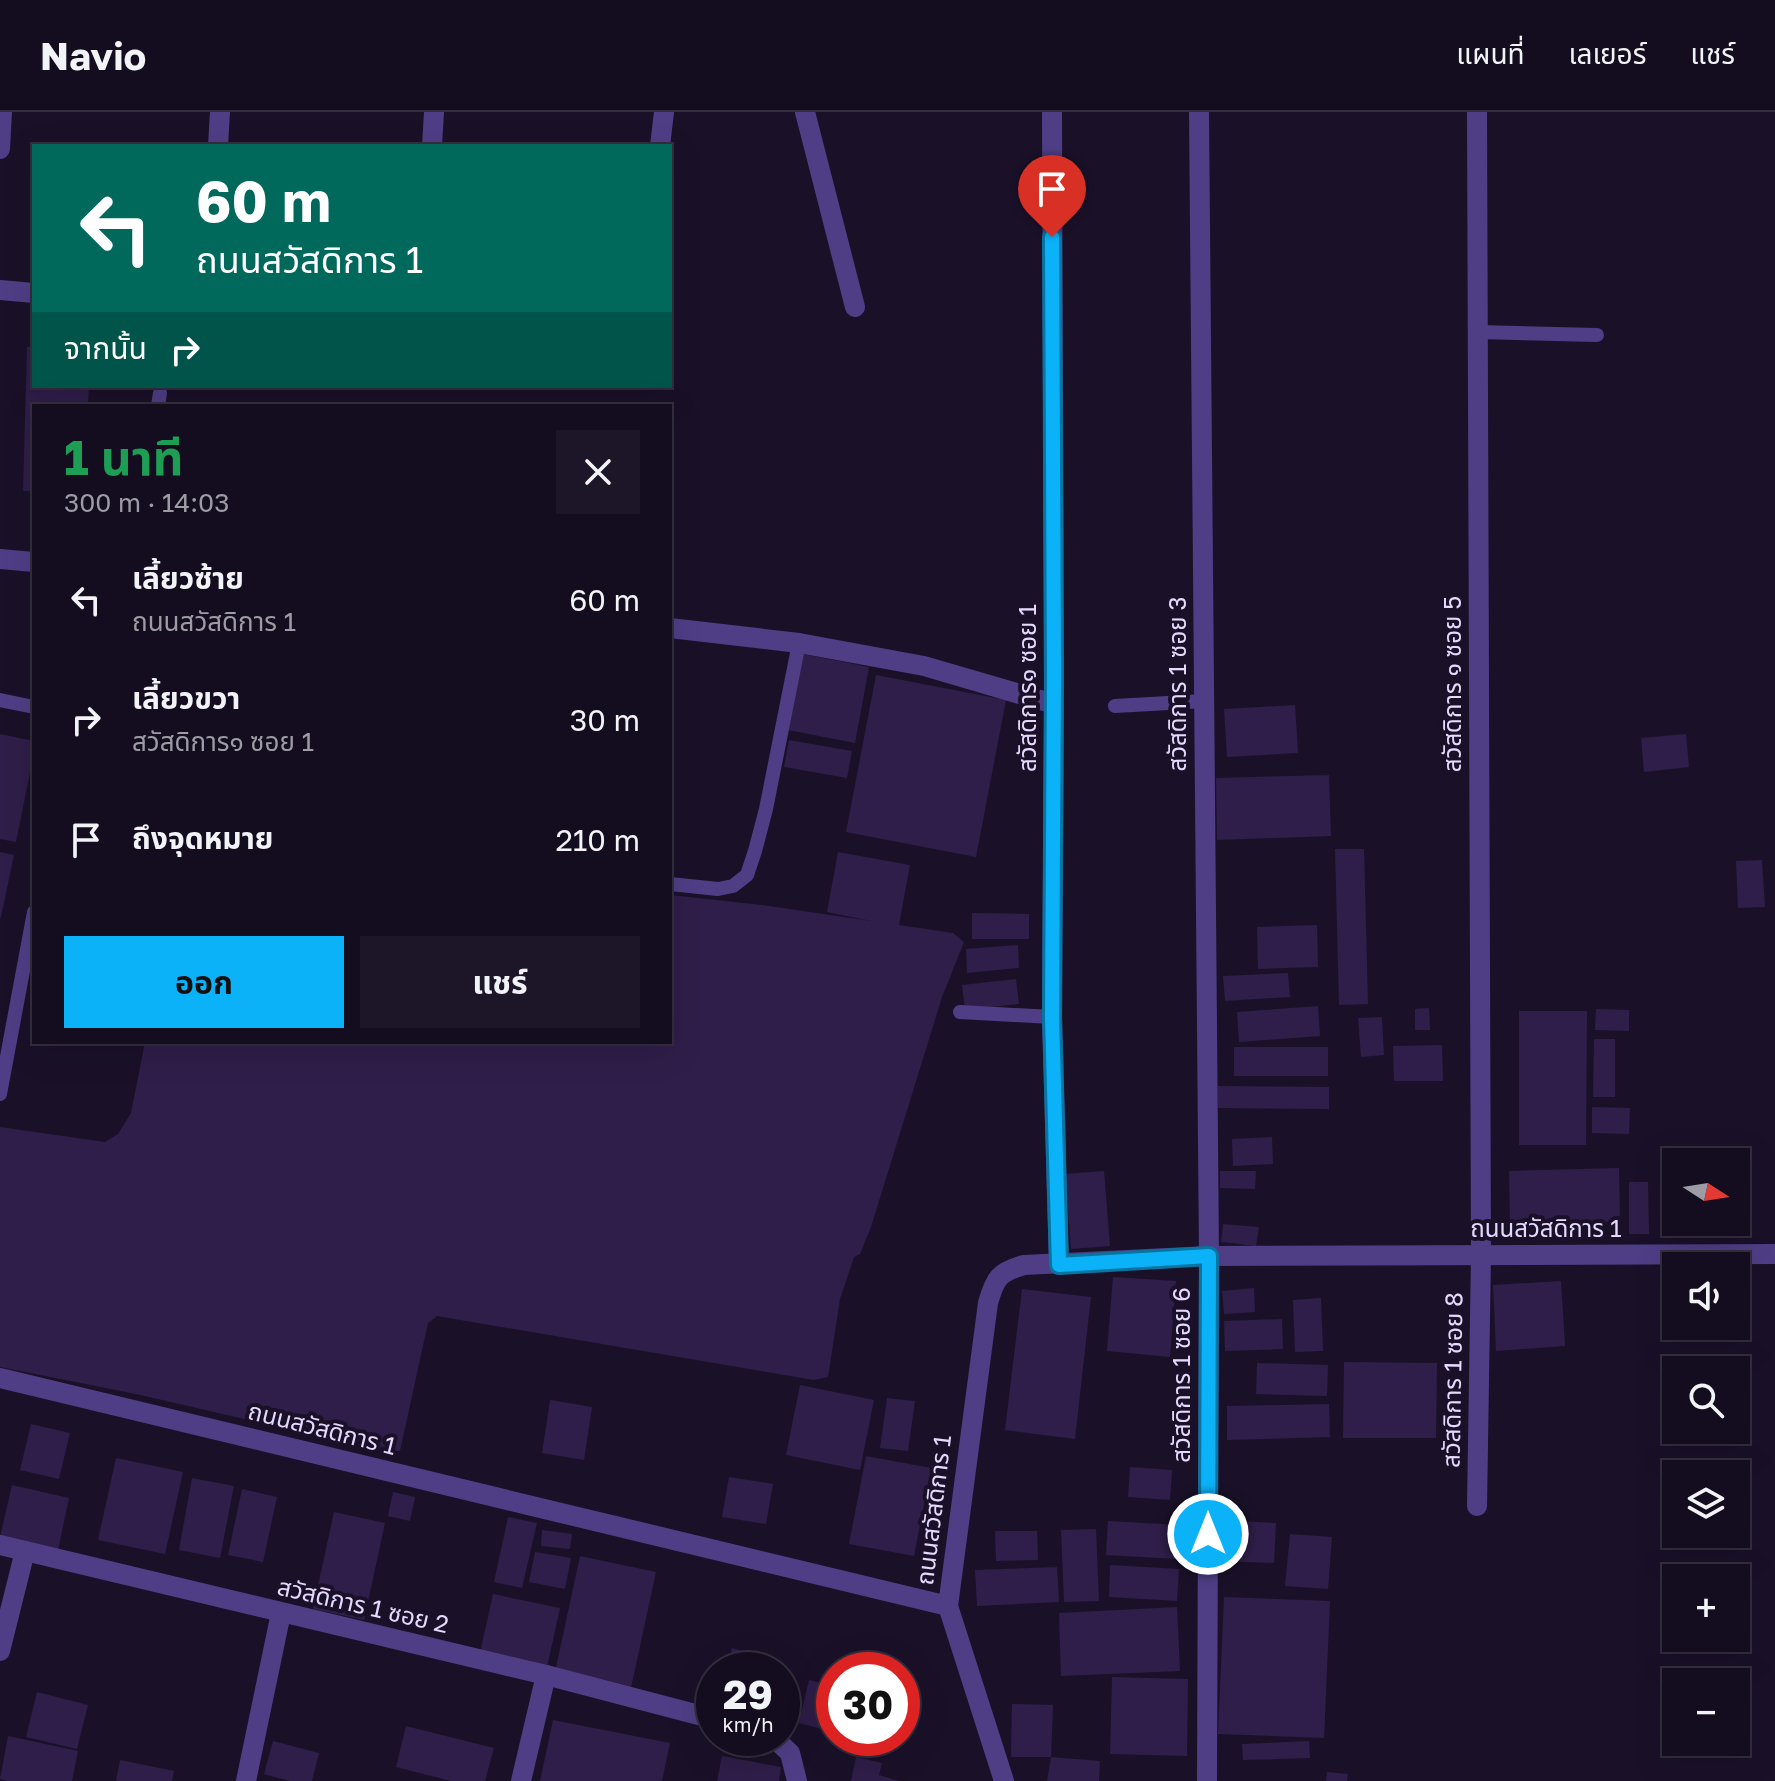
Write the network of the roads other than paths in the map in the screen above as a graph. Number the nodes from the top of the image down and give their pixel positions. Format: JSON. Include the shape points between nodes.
{"nodes":[{"id":1,"x":2,"y":112,"type":"edge"},
{"id":2,"x":220,"y":112,"type":"edge"},
{"id":3,"x":434,"y":112,"type":"edge"},
{"id":4,"x":664,"y":112,"type":"edge"},
{"id":5,"x":805,"y":112,"type":"edge"},
{"id":6,"x":1052,"y":112,"type":"edge"},
{"id":7,"x":1199,"y":112,"type":"edge"},
{"id":8,"x":1477,"y":112,"type":"edge"},
{"id":9,"x":218,"y":144,"type":"edge"},
{"id":10,"x":432,"y":144,"type":"edge"},
{"id":11,"x":660,"y":144,"type":"edge"},
{"id":12,"x":0,"y":149,"type":"edge"},
{"id":13,"x":0,"y":290,"type":"edge"},
{"id":14,"x":32,"y":293,"type":"edge"},
{"id":15,"x":855,"y":307,"type":"dead end"},
{"id":16,"x":1478,"y":332,"type":"junction"},
{"id":17,"x":1597,"y":335,"type":"dead end"},
{"id":18,"x":0,"y":559,"type":"edge"},
{"id":19,"x":32,"y":562,"type":"edge"},
{"id":20,"x":672,"y":628,"type":"edge"},
{"id":21,"x":799,"y":643,"type":"junction"},
{"id":22,"x":0,"y":700,"type":"edge"},
{"id":23,"x":1204,"y":701,"type":"junction"},
{"id":24,"x":1054,"y":704,"type":"junction"},
{"id":25,"x":1115,"y":706,"type":"dead end"},
{"id":26,"x":32,"y":707,"type":"edge"},
{"id":27,"x":672,"y":884,"type":"edge"},
{"id":28,"x":32,"y":923,"type":"edge"},
{"id":29,"x":960,"y":1012,"type":"dead end"},
{"id":30,"x":1052,"y":1017,"type":"junction"},
{"id":31,"x":0,"y":1094,"type":"edge"},
{"id":32,"x":1775,"y":1254,"type":"edge"},
{"id":33,"x":1481,"y":1255,"type":"junction"},
{"id":34,"x":1209,"y":1256,"type":"junction"},
{"id":35,"x":1059,"y":1265,"type":"junction"},
{"id":36,"x":0,"y":1378,"type":"edge"},
{"id":37,"x":1477,"y":1506,"type":"dead end"},
{"id":38,"x":0,"y":1545,"type":"edge"},
{"id":39,"x":25,"y":1551,"type":"junction"},
{"id":40,"x":948,"y":1606,"type":"junction"},
{"id":41,"x":281,"y":1613,"type":"junction"},
{"id":42,"x":0,"y":1651,"type":"edge"},
{"id":43,"x":546,"y":1675,"type":"junction"},
{"id":44,"x":696,"y":1714,"type":"edge"},
{"id":45,"x":791,"y":1756,"type":"edge"},
{"id":46,"x":246,"y":1781,"type":"edge"},
{"id":47,"x":521,"y":1781,"type":"edge"},
{"id":48,"x":797,"y":1781,"type":"edge"},
{"id":49,"x":1004,"y":1781,"type":"edge"},
{"id":50,"x":1207,"y":1781,"type":"edge"}],
"edges":[{"from":1,"to":12,"type":"street"},
{"from":2,"to":9,"type":"street"},
{"from":3,"to":10,"type":"street"},
{"from":4,"to":11,"type":"street"},
{"from":5,"to":15,"type":"street"},
{"from":6,"to":24,"type":"street","name":"สวัสดิการ๑ ซอย 1"},
{"from":7,"to":23,"type":"street","name":"สวัสดิการ 1 ซอย 3"},
{"from":8,"to":16,"type":"street","name":"สวัสดิการ ๑ ซอย 5"},
{"from":13,"to":14,"type":"street"},
{"from":16,"to":17,"type":"lane"},
{"from":16,"to":33,"type":"street","name":"สวัสดิการ ๑ ซอย 5"},
{"from":18,"to":19,"type":"street"},
{"from":20,"to":21,"type":"street"},
{"from":21,"to":24,"type":"street","via":[[924,666]]},
{"from":21,"to":27,"type":"lane","via":[[766,809],[747,875],[718,889]]},
{"from":22,"to":26,"type":"lane"},
{"from":23,"to":25,"type":"lane"},
{"from":23,"to":34,"type":"street","name":"สวัสดิการ 1 ซอย 3"},
{"from":24,"to":30,"type":"street","name":"สวัสดิการ๑ ซอย 1"},
{"from":28,"to":31,"type":"lane"},
{"from":29,"to":30,"type":"lane"},
{"from":30,"to":35,"type":"street","name":"สวัสดิการ๑ ซอย 1"},
{"from":32,"to":33,"type":"street","name":"ถนนสวัสดิการ 1"},
{"from":33,"to":34,"type":"street","name":"ถนนสวัสดิการ 1"},
{"from":33,"to":37,"type":"street","name":"สวัสดิการ 1 ซอย 8"},
{"from":34,"to":35,"type":"street","name":"ถนนสวัสดิการ 1"},
{"from":34,"to":50,"type":"street","name":"สวัสดิการ 1 ซอย 6"},
{"from":35,"to":40,"type":"street","name":"ถนนสวัสดิการ 1","via":[[1024,1265],[1006,1270],[994,1283]]},
{"from":36,"to":40,"type":"street","name":"ถนนสวัสดิการ 1"},
{"from":38,"to":39,"type":"street","name":"สวัสดิการ 1 ซอย 2"},
{"from":39,"to":41,"type":"street","name":"สวัสดิการ 1 ซอย 2"},
{"from":39,"to":42,"type":"street"},
{"from":40,"to":49,"type":"street"},
{"from":41,"to":43,"type":"street","name":"สวัสดิการ 1 ซอย 2"},
{"from":41,"to":46,"type":"street"},
{"from":43,"to":44,"type":"street","name":"สวัสดิการ 1 ซอย 2"},
{"from":43,"to":47,"type":"street"},
{"from":45,"to":48,"type":"street"}]}
